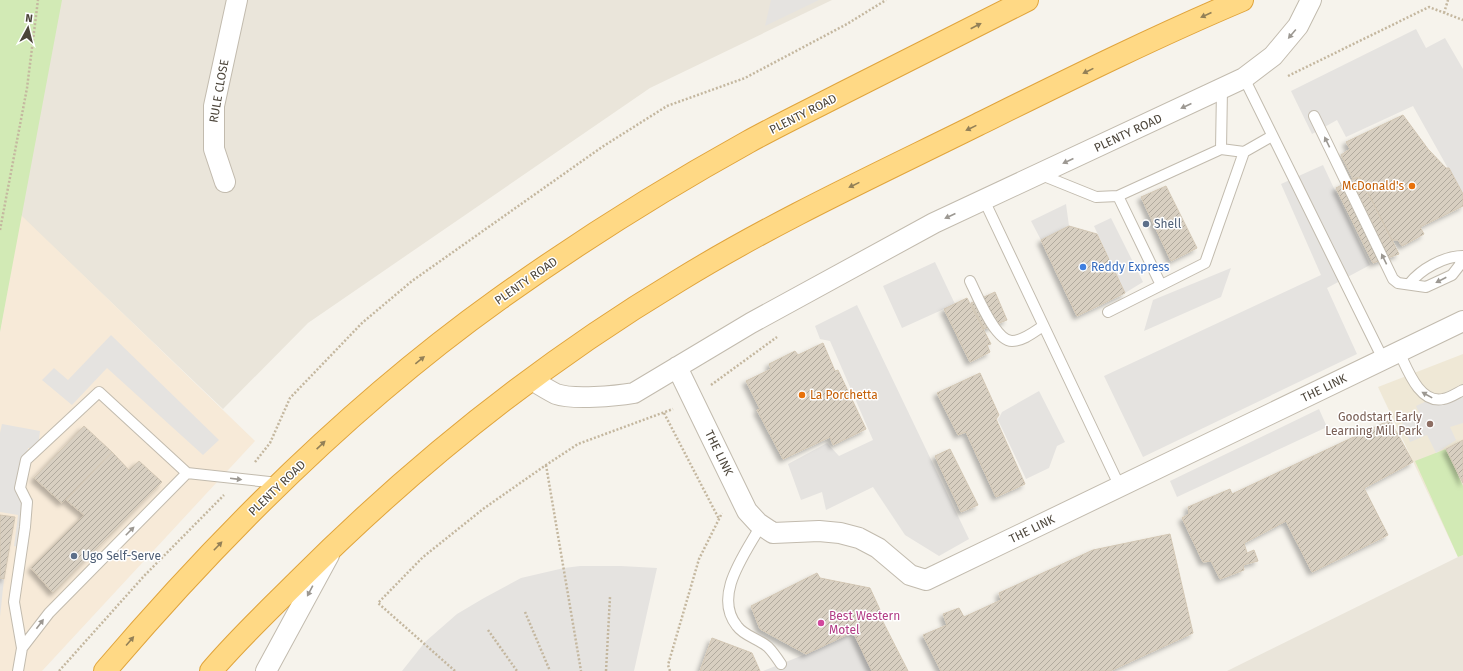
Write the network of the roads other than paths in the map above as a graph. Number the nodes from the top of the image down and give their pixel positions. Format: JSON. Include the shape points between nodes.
{"nodes":[{"id":1,"x":237,"y":0,"type":"edge"},
{"id":2,"x":1027,"y":0,"type":"edge"},
{"id":3,"x":1242,"y":0,"type":"edge"},
{"id":4,"x":1311,"y":0,"type":"edge"},
{"id":5,"x":1244,"y":78,"type":"junction"},
{"id":6,"x":1222,"y":89,"type":"junction"},
{"id":7,"x":1314,"y":116,"type":"dead end"},
{"id":8,"x":1272,"y":136,"type":"junction"},
{"id":9,"x":1221,"y":149,"type":"junction"},
{"id":10,"x":1244,"y":152,"type":"junction"},
{"id":11,"x":1038,"y":174,"type":"junction"},
{"id":12,"x":225,"y":182,"type":"dead end"},
{"id":13,"x":1118,"y":196,"type":"junction"},
{"id":14,"x":984,"y":200,"type":"junction"},
{"id":15,"x":1463,"y":256,"type":"edge"},
{"id":16,"x":970,"y":281,"type":"dead end"},
{"id":17,"x":1409,"y":284,"type":"junction"},
{"id":18,"x":1161,"y":285,"type":"junction"},
{"id":19,"x":1108,"y":312,"type":"dead end"},
{"id":20,"x":1463,"y":321,"type":"edge"},
{"id":21,"x":1043,"y":326,"type":"junction"},
{"id":22,"x":1391,"y":356,"type":"junction"},
{"id":23,"x":677,"y":367,"type":"junction"},
{"id":24,"x":532,"y":380,"type":"junction"},
{"id":25,"x":1463,"y":390,"type":"edge"},
{"id":26,"x":187,"y":473,"type":"junction"},
{"id":27,"x":280,"y":483,"type":"junction"},
{"id":28,"x":1120,"y":487,"type":"junction"},
{"id":29,"x":761,"y":525,"type":"junction"},
{"id":30,"x":335,"y":544,"type":"junction"},
{"id":31,"x":22,"y":648,"type":"junction"},
{"id":32,"x":781,"y":664,"type":"dead end"},
{"id":33,"x":18,"y":671,"type":"edge"},
{"id":34,"x":105,"y":671,"type":"edge"},
{"id":35,"x":211,"y":671,"type":"edge"},
{"id":36,"x":266,"y":671,"type":"edge"}],
"edges":[{"from":1,"to":12,"type":"street","name":"RULE CLOSE","via":[[214,106],[214,149]]},
{"from":27,"to":2,"type":"highway","name":"PLENTY ROAD","one_way":true,"via":[[419,361],[498,300],[582,242],[749,141]]},
{"from":3,"to":24,"type":"highway","one_way":true,"via":[[1102,64],[843,190],[758,235],[679,280],[615,321]]},
{"from":4,"to":5,"type":"street","name":"PLENTY ROAD","one_way":true,"via":[[1298,26],[1273,56]]},
{"from":5,"to":6,"type":"street","name":"PLENTY ROAD"},
{"from":5,"to":8,"type":"lane"},
{"from":6,"to":9,"type":"lane"},
{"from":6,"to":11,"type":"street","name":"PLENTY ROAD","one_way":true},
{"from":17,"to":7,"type":"lane","one_way":true,"via":[[1398,283],[1394,279]]},
{"from":8,"to":10,"type":"lane"},
{"from":8,"to":22,"type":"lane"},
{"from":9,"to":10,"type":"lane"},
{"from":9,"to":13,"type":"lane"},
{"from":10,"to":18,"type":"lane","via":[[1205,263]]},
{"from":11,"to":13,"type":"lane","via":[[1096,197]]},
{"from":11,"to":14,"type":"street","name":"PLENTY ROAD"},
{"from":13,"to":18,"type":"lane"},
{"from":14,"to":21,"type":"lane"},
{"from":14,"to":23,"type":"street","name":"PLENTY ROAD","one_way":true,"via":[[934,224],[750,323]]},
{"from":15,"to":17,"type":"lane","via":[[1453,256],[1424,270]]},
{"from":15,"to":17,"type":"lane","one_way":true,"via":[[1452,275],[1426,287]]},
{"from":16,"to":21,"type":"lane","via":[[993,326],[1002,337],[1011,341],[1024,338]]},
{"from":18,"to":19,"type":"lane"},
{"from":20,"to":22,"type":"street","name":"THE LINK"},
{"from":21,"to":28,"type":"lane"},
{"from":25,"to":22,"type":"lane","one_way":true,"via":[[1443,399],[1432,398],[1422,392]]},
{"from":22,"to":28,"type":"street","name":"THE LINK"},
{"from":23,"to":24,"type":"street","name":"PLENTY ROAD","via":[[634,393],[613,396],[557,394]]},
{"from":23,"to":29,"type":"street","name":"THE LINK","via":[[747,511]]},
{"from":24,"to":30,"type":"highway","via":[[403,482]]},
{"from":26,"to":27,"type":"lane","one_way":true},
{"from":31,"to":26,"type":"lane","one_way":true,"via":[[49,613]]},
{"from":26,"to":31,"type":"lane","via":[[99,392],[26,460],[20,488],[27,502],[25,527],[14,602]]},
{"from":34,"to":27,"type":"highway","name":"PLENTY ROAD","one_way":true,"via":[[167,598]]},
{"from":28,"to":29,"type":"street","name":"THE LINK","via":[[926,580],[910,575],[878,548],[858,538],[819,531],[773,533]]},
{"from":29,"to":32,"type":"lane","via":[[732,578],[728,589],[728,602],[737,627],[767,646]]},
{"from":30,"to":35,"type":"highway"},
{"from":30,"to":36,"type":"street","one_way":true},
{"from":31,"to":33,"type":"lane"}]}
